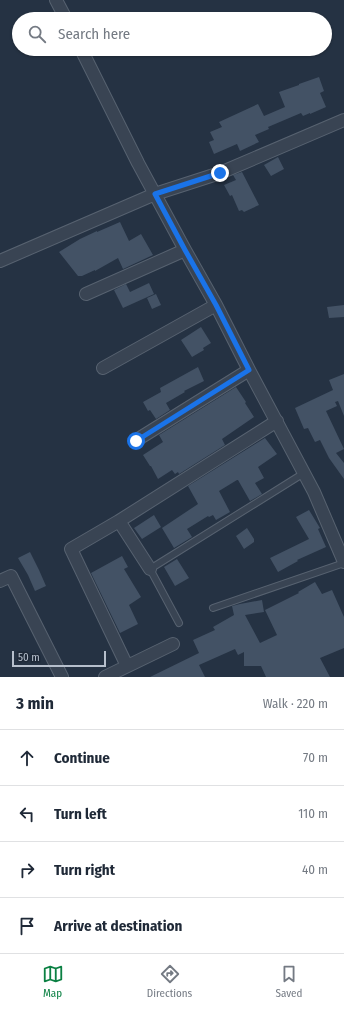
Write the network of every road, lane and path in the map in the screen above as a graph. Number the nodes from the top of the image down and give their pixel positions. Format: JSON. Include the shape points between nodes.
{"nodes":[{"id":1,"x":56,"y":0,"type":"edge"},
{"id":2,"x":62,"y":12,"type":"edge"},
{"id":3,"x":85,"y":56,"type":"edge"},
{"id":4,"x":344,"y":120,"type":"edge"},
{"id":5,"x":155,"y":194,"type":"junction"},
{"id":6,"x":185,"y":250,"type":"junction"},
{"id":7,"x":0,"y":261,"type":"edge"},
{"id":8,"x":86,"y":294,"type":"dead end"},
{"id":9,"x":216,"y":305,"type":"junction"},
{"id":10,"x":103,"y":368,"type":"dead end"},
{"id":11,"x":249,"y":370,"type":"junction"},
{"id":12,"x":276,"y":421,"type":"junction"},
{"id":13,"x":136,"y":441,"type":"dead end"},
{"id":14,"x":304,"y":473,"type":"junction"},
{"id":15,"x":119,"y":520,"type":"junction"},
{"id":16,"x":344,"y":563,"type":"edge"},
{"id":17,"x":150,"y":569,"type":"junction"},
{"id":18,"x":0,"y":581,"type":"edge"},
{"id":19,"x":213,"y":608,"type":"dead end"},
{"id":20,"x":179,"y":623,"type":"dead end"},
{"id":21,"x":173,"y":644,"type":"dead end"},
{"id":22,"x":127,"y":666,"type":"junction"},
{"id":23,"x":62,"y":677,"type":"edge"},
{"id":24,"x":105,"y":677,"type":"edge"}],
"edges":[{"from":1,"to":2,"type":"street"},
{"from":3,"to":5,"type":"street"},
{"from":4,"to":5,"type":"street","via":[[220,173]]},
{"from":5,"to":6,"type":"street"},
{"from":5,"to":7,"type":"street"},
{"from":6,"to":8,"type":"street"},
{"from":6,"to":9,"type":"street"},
{"from":9,"to":10,"type":"street"},
{"from":9,"to":11,"type":"street"},
{"from":11,"to":12,"type":"street"},
{"from":11,"to":13,"type":"street"},
{"from":12,"to":14,"type":"street"},
{"from":12,"to":15,"type":"street"},
{"from":14,"to":16,"type":"street"},
{"from":14,"to":17,"type":"lane"},
{"from":15,"to":17,"type":"street"},
{"from":15,"to":22,"type":"street","via":[[71,549]]},
{"from":16,"to":19,"type":"lane"},
{"from":17,"to":20,"type":"lane"},
{"from":18,"to":23,"type":"street","via":[[11,576]]},
{"from":21,"to":22,"type":"street"},
{"from":22,"to":24,"type":"street"}]}
